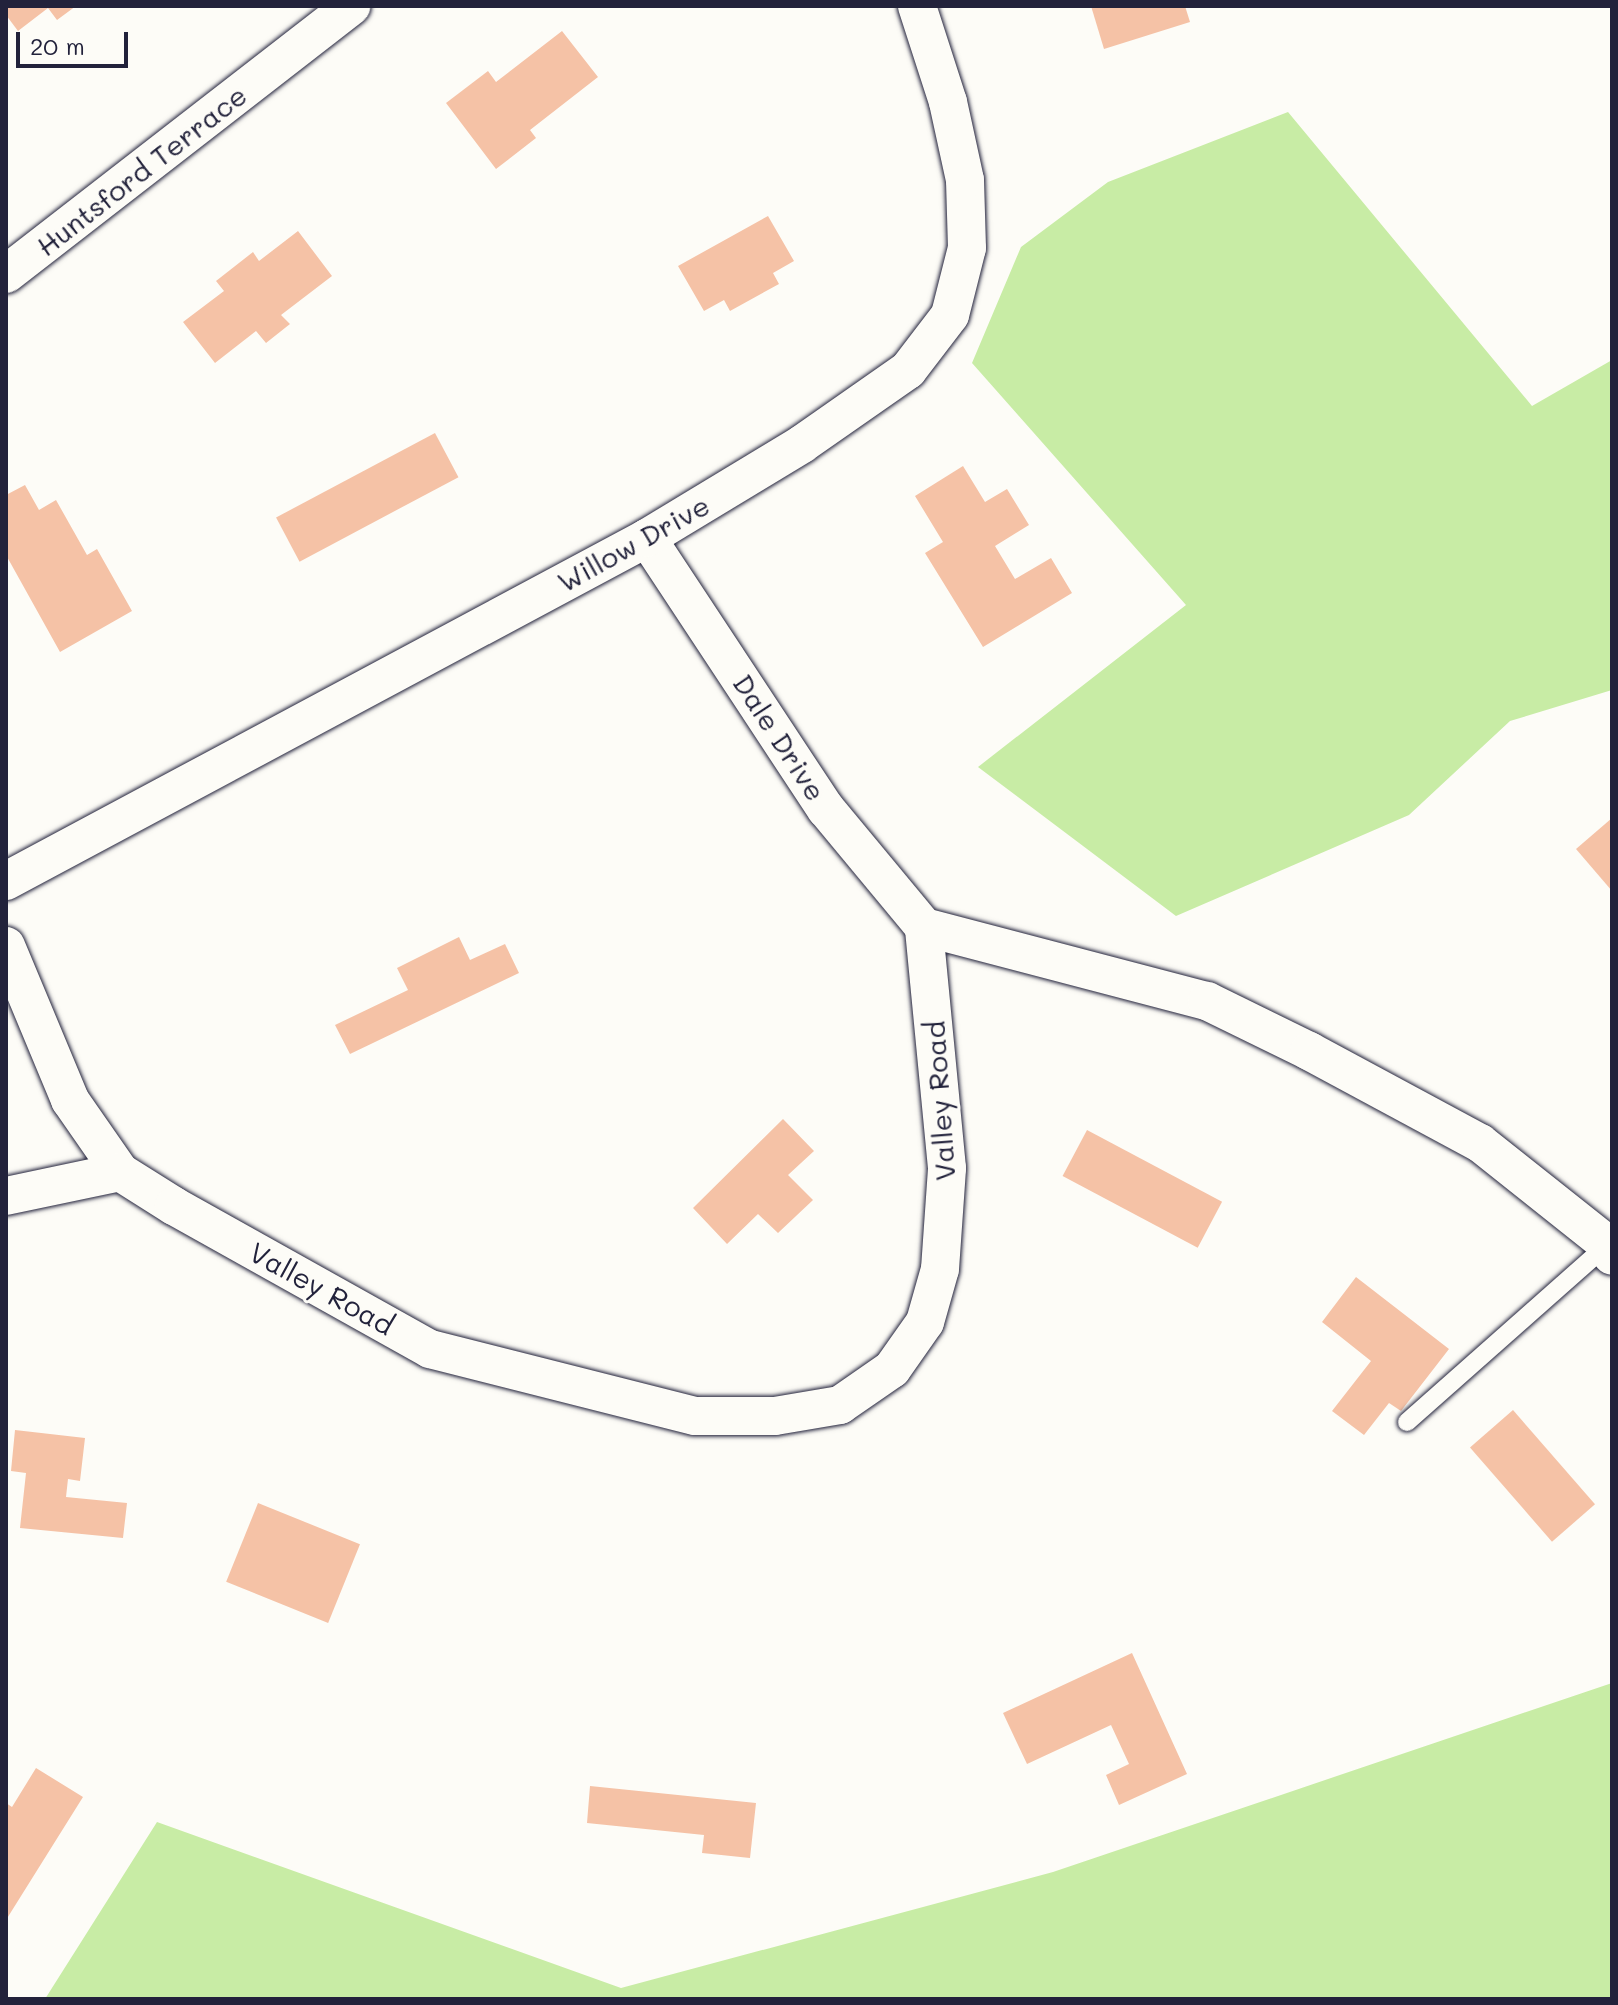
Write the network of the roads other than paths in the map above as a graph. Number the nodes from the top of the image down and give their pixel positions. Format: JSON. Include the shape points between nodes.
{"nodes":[{"id":1,"x":351,"y":6,"type":"edge"},
{"id":2,"x":917,"y":6,"type":"edge"},
{"id":3,"x":6,"y":274,"type":"edge"},
{"id":4,"x":647,"y":538,"type":"junction"},
{"id":5,"x":6,"y":881,"type":"edge"},
{"id":6,"x":924,"y":927,"type":"junction"},
{"id":7,"x":6,"y":946,"type":"edge"},
{"id":8,"x":120,"y":1172,"type":"junction"},
{"id":9,"x":6,"y":1196,"type":"edge"},
{"id":10,"x":1609,"y":1251,"type":"edge"},
{"id":11,"x":1407,"y":1422,"type":"dead end"}],
"edges":[{"from":1,"to":3,"type":"street","name":"Huntsford Terrace"},
{"from":2,"to":4,"type":"street","name":"Willow Drive","via":[[948,102],[965,180],[967,248],[950,315],[908,370],[802,444]]},
{"from":4,"to":5,"type":"street","name":"Willow Drive"},
{"from":4,"to":6,"type":"street","name":"Dale Drive","via":[[826,809]]},
{"from":6,"to":8,"type":"street","name":"Valley Road","via":[[947,1168],[940,1269],[925,1322],[892,1369],[840,1405],[775,1416],[695,1416],[430,1349]]},
{"from":6,"to":10,"type":"street","via":[[1207,1001],[1480,1143]]},
{"from":7,"to":8,"type":"street","via":[[70,1100]]},
{"from":8,"to":9,"type":"street"},
{"from":10,"to":11,"type":"lane"}]}
